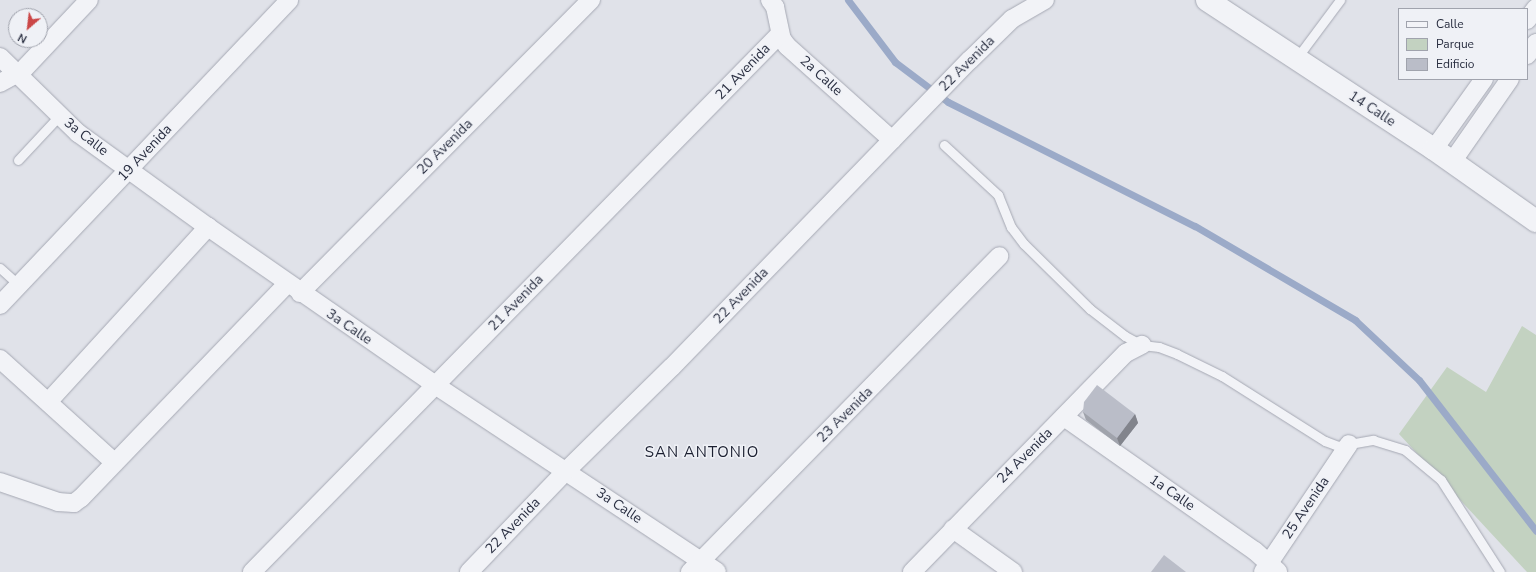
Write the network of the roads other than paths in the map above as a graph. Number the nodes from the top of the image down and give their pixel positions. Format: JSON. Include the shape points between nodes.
{"nodes":[{"id":1,"x":89,"y":0,"type":"edge"},
{"id":2,"x":289,"y":0,"type":"edge"},
{"id":3,"x":591,"y":0,"type":"edge"},
{"id":4,"x":770,"y":0,"type":"edge"},
{"id":5,"x":1018,"y":0,"type":"edge"},
{"id":6,"x":1045,"y":0,"type":"edge"},
{"id":7,"x":1206,"y":0,"type":"edge"},
{"id":8,"x":1340,"y":0,"type":"edge"},
{"id":9,"x":1536,"y":8,"type":"edge"},
{"id":10,"x":1012,"y":19,"type":"junction"},
{"id":11,"x":1528,"y":19,"type":"edge"},
{"id":12,"x":780,"y":34,"type":"junction"},
{"id":13,"x":1536,"y":43,"type":"edge"},
{"id":14,"x":1528,"y":54,"type":"edge"},
{"id":15,"x":0,"y":57,"type":"edge"},
{"id":16,"x":1296,"y":59,"type":"junction"},
{"id":17,"x":18,"y":73,"type":"junction"},
{"id":18,"x":1483,"y":80,"type":"edge"},
{"id":19,"x":1509,"y":80,"type":"edge"},
{"id":20,"x":0,"y":83,"type":"edge"},
{"id":21,"x":59,"y":116,"type":"junction"},
{"id":22,"x":892,"y":140,"type":"junction"},
{"id":23,"x":944,"y":145,"type":"dead end"},
{"id":24,"x":1434,"y":149,"type":"junction"},
{"id":25,"x":18,"y":160,"type":"dead end"},
{"id":26,"x":1452,"y":162,"type":"junction"},
{"id":27,"x":129,"y":169,"type":"junction"},
{"id":28,"x":1536,"y":221,"type":"edge"},
{"id":29,"x":208,"y":227,"type":"junction"},
{"id":30,"x":999,"y":256,"type":"dead end"},
{"id":31,"x":0,"y":268,"type":"edge"},
{"id":32,"x":19,"y":285,"type":"junction"},
{"id":33,"x":294,"y":289,"type":"junction"},
{"id":34,"x":0,"y":305,"type":"edge"},
{"id":35,"x":1142,"y":345,"type":"junction"},
{"id":36,"x":0,"y":359,"type":"edge"},
{"id":37,"x":436,"y":385,"type":"junction"},
{"id":38,"x":49,"y":401,"type":"junction"},
{"id":39,"x":1064,"y":417,"type":"junction"},
{"id":40,"x":1349,"y":444,"type":"junction"},
{"id":41,"x":114,"y":462,"type":"junction"},
{"id":42,"x":566,"y":471,"type":"junction"},
{"id":43,"x":0,"y":482,"type":"edge"},
{"id":44,"x":954,"y":529,"type":"junction"},
{"id":45,"x":695,"y":567,"type":"edge"},
{"id":46,"x":1270,"y":570,"type":"edge"},
{"id":47,"x":252,"y":572,"type":"edge"},
{"id":48,"x":469,"y":572,"type":"edge"},
{"id":49,"x":717,"y":572,"type":"edge"},
{"id":50,"x":912,"y":572,"type":"edge"},
{"id":51,"x":1013,"y":572,"type":"edge"},
{"id":52,"x":1500,"y":572,"type":"edge"}],
"edges":[{"from":1,"to":17,"type":"street"},
{"from":2,"to":27,"type":"street","name":"19 Avenida"},
{"from":3,"to":33,"type":"street","name":"20 Avenida"},
{"from":4,"to":12,"type":"street","name":"2a Calle","via":[[775,7]]},
{"from":5,"to":10,"type":"street","name":"22 Avenida"},
{"from":6,"to":10,"type":"street","name":"22 Avenida"},
{"from":7,"to":16,"type":"street","name":"14 Calle"},
{"from":8,"to":16,"type":"lane"},
{"from":9,"to":11,"type":"street"},
{"from":10,"to":22,"type":"street","name":"22 Avenida"},
{"from":12,"to":22,"type":"street","name":"2a Calle","via":[[787,46]]},
{"from":12,"to":37,"type":"street","name":"21 Avenida"},
{"from":13,"to":14,"type":"street"},
{"from":15,"to":17,"type":"street","name":"3a Calle"},
{"from":16,"to":24,"type":"street","name":"14 Calle"},
{"from":17,"to":20,"type":"street"},
{"from":17,"to":21,"type":"street","name":"3a Calle"},
{"from":18,"to":24,"type":"street"},
{"from":19,"to":26,"type":"street"},
{"from":21,"to":25,"type":"lane"},
{"from":21,"to":27,"type":"street","name":"3a Calle","via":[[78,133]]},
{"from":22,"to":42,"type":"street","name":"22 Avenida","via":[[672,367]]},
{"from":23,"to":35,"type":"lane","via":[[998,195],[1016,235],[1056,278],[1090,309]]},
{"from":24,"to":26,"type":"street","name":"14 Calle"},
{"from":26,"to":28,"type":"street","name":"14 Calle"},
{"from":27,"to":29,"type":"street","name":"3a Calle"},
{"from":27,"to":32,"type":"street","name":"19 Avenida"},
{"from":29,"to":33,"type":"street","name":"3a Calle"},
{"from":29,"to":38,"type":"street"},
{"from":30,"to":45,"type":"street","name":"23 Avenida"},
{"from":31,"to":32,"type":"lane"},
{"from":32,"to":34,"type":"street","name":"19 Avenida"},
{"from":33,"to":37,"type":"street","name":"3a Calle"},
{"from":33,"to":41,"type":"street","name":"20 Avenida"},
{"from":35,"to":39,"type":"street","name":"24 Avenida","via":[[1126,353]]},
{"from":35,"to":40,"type":"lane","via":[[1171,352],[1222,376],[1326,441],[1338,446]]},
{"from":36,"to":38,"type":"street"},
{"from":37,"to":42,"type":"street","name":"3a Calle"},
{"from":37,"to":47,"type":"street","name":"21 Avenida"},
{"from":38,"to":41,"type":"street"},
{"from":39,"to":44,"type":"street","name":"24 Avenida"},
{"from":39,"to":46,"type":"street","name":"1a Calle","via":[[1255,551]]},
{"from":40,"to":46,"type":"street","name":"25 Avenida"},
{"from":40,"to":52,"type":"lane","via":[[1373,440],[1385,442],[1405,450],[1424,464],[1441,480],[1455,499]]},
{"from":41,"to":43,"type":"street","name":"20 Avenida","via":[[74,503],[58,502]]},
{"from":42,"to":45,"type":"street","name":"3a Calle"},
{"from":42,"to":48,"type":"street","name":"22 Avenida"},
{"from":44,"to":50,"type":"street","name":"24 Avenida"},
{"from":44,"to":51,"type":"street"},
{"from":45,"to":49,"type":"street","name":"3a Calle"}]}
